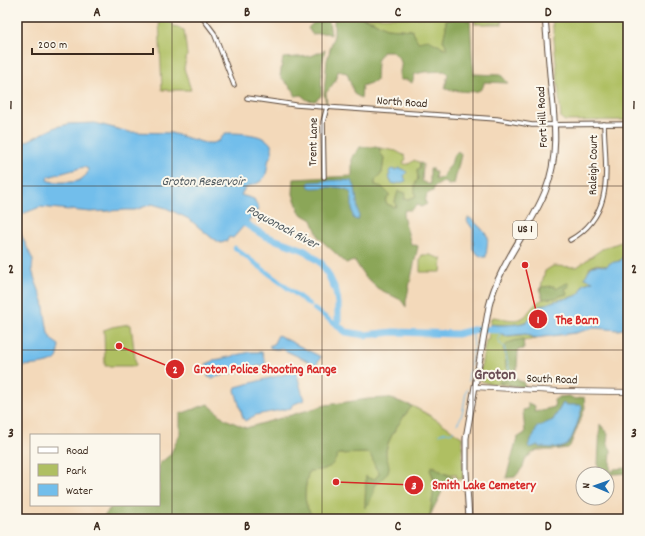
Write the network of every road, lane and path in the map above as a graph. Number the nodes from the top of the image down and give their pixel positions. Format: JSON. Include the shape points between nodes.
{"nodes":[{"id":1,"x":202,"y":17,"type":"edge"},
{"id":2,"x":545,"y":17,"type":"edge"},
{"id":3,"x":234,"y":85,"type":"dead end"},
{"id":4,"x":247,"y":98,"type":"dead end"},
{"id":5,"x":327,"y":107,"type":"junction"},
{"id":6,"x":604,"y":124,"type":"junction"},
{"id":7,"x":628,"y":124,"type":"edge"},
{"id":8,"x":555,"y":125,"type":"junction"},
{"id":9,"x":324,"y":177,"type":"dead end"},
{"id":10,"x":570,"y":240,"type":"dead end"},
{"id":11,"x":475,"y":387,"type":"junction"},
{"id":12,"x":628,"y":392,"type":"edge"},
{"id":13,"x":469,"y":519,"type":"edge"}],
"edges":[{"from":1,"to":3,"type":"street","via":[[214,33]]},
{"from":2,"to":8,"type":"main road","name":"Fort Hill Road","number":"US 1"},
{"from":4,"to":5,"type":"street","name":"North Road"},
{"from":5,"to":8,"type":"street","name":"North Road"},
{"from":5,"to":9,"type":"street","name":"Trent Lane","via":[[323,122]]},
{"from":6,"to":7,"type":"street","name":"North Road"},
{"from":6,"to":8,"type":"street","name":"North Road"},
{"from":6,"to":10,"type":"street","name":"Raleigh Court","via":[[604,199],[588,227]]},
{"from":8,"to":11,"type":"main road","name":"Fort Hill Road","number":"US 1","via":[[554,157],[547,187],[504,266],[490,299]]},
{"from":11,"to":12,"type":"main road","name":"South Road"},
{"from":11,"to":13,"type":"main road","number":"US 1","via":[[466,445]]}]}
